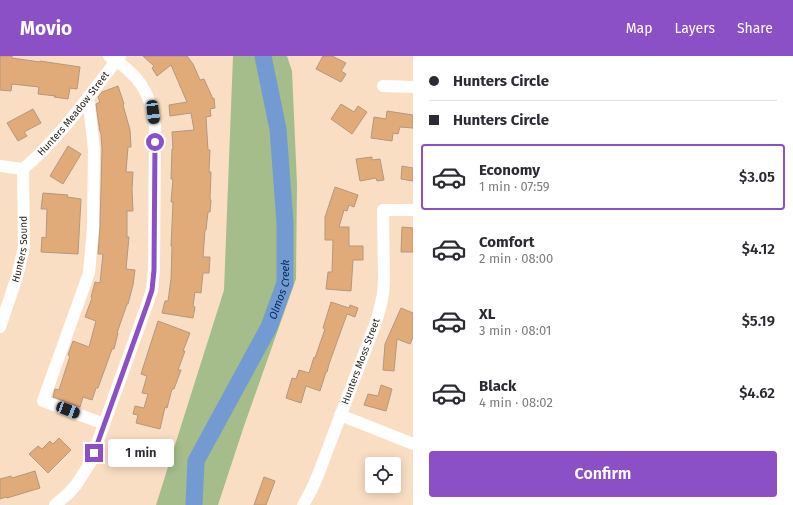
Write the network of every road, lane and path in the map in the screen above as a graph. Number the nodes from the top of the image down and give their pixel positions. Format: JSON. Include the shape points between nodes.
{"nodes":[{"id":1,"x":115,"y":58,"type":"edge"},
{"id":2,"x":383,"y":86,"type":"dead end"},
{"id":3,"x":413,"y":87,"type":"edge"},
{"id":4,"x":88,"y":97,"type":"junction"},
{"id":5,"x":0,"y":166,"type":"edge"},
{"id":6,"x":24,"y":169,"type":"junction"},
{"id":7,"x":413,"y":210,"type":"edge"},
{"id":8,"x":0,"y":326,"type":"edge"},
{"id":9,"x":340,"y":415,"type":"junction"},
{"id":10,"x":104,"y":424,"type":"junction"},
{"id":11,"x":413,"y":444,"type":"edge"},
{"id":12,"x":55,"y":505,"type":"edge"},
{"id":13,"x":302,"y":505,"type":"edge"}],
"edges":[{"from":1,"to":4,"type":"street","name":"Hunters Meadow Street"},
{"from":1,"to":10,"type":"street","via":[[138,79],[153,112],[154,270],[152,290]]},
{"from":2,"to":3,"type":"street"},
{"from":4,"to":6,"type":"street","name":"Hunters Meadow Street","via":[[54,140]]},
{"from":4,"to":10,"type":"street","via":[[94,149],[93,227],[88,273],[43,401]]},
{"from":5,"to":6,"type":"street"},
{"from":6,"to":8,"type":"street","name":"Hunters Sound","via":[[24,247],[17,277]]},
{"from":7,"to":9,"type":"street","name":"Hunters Moss Street","via":[[383,210],[383,294],[376,322]]},
{"from":9,"to":11,"type":"street"},
{"from":9,"to":13,"type":"street","name":"Hunters Moss Street","via":[[318,476]]},
{"from":10,"to":12,"type":"street","via":[[90,463],[76,485]]}]}
